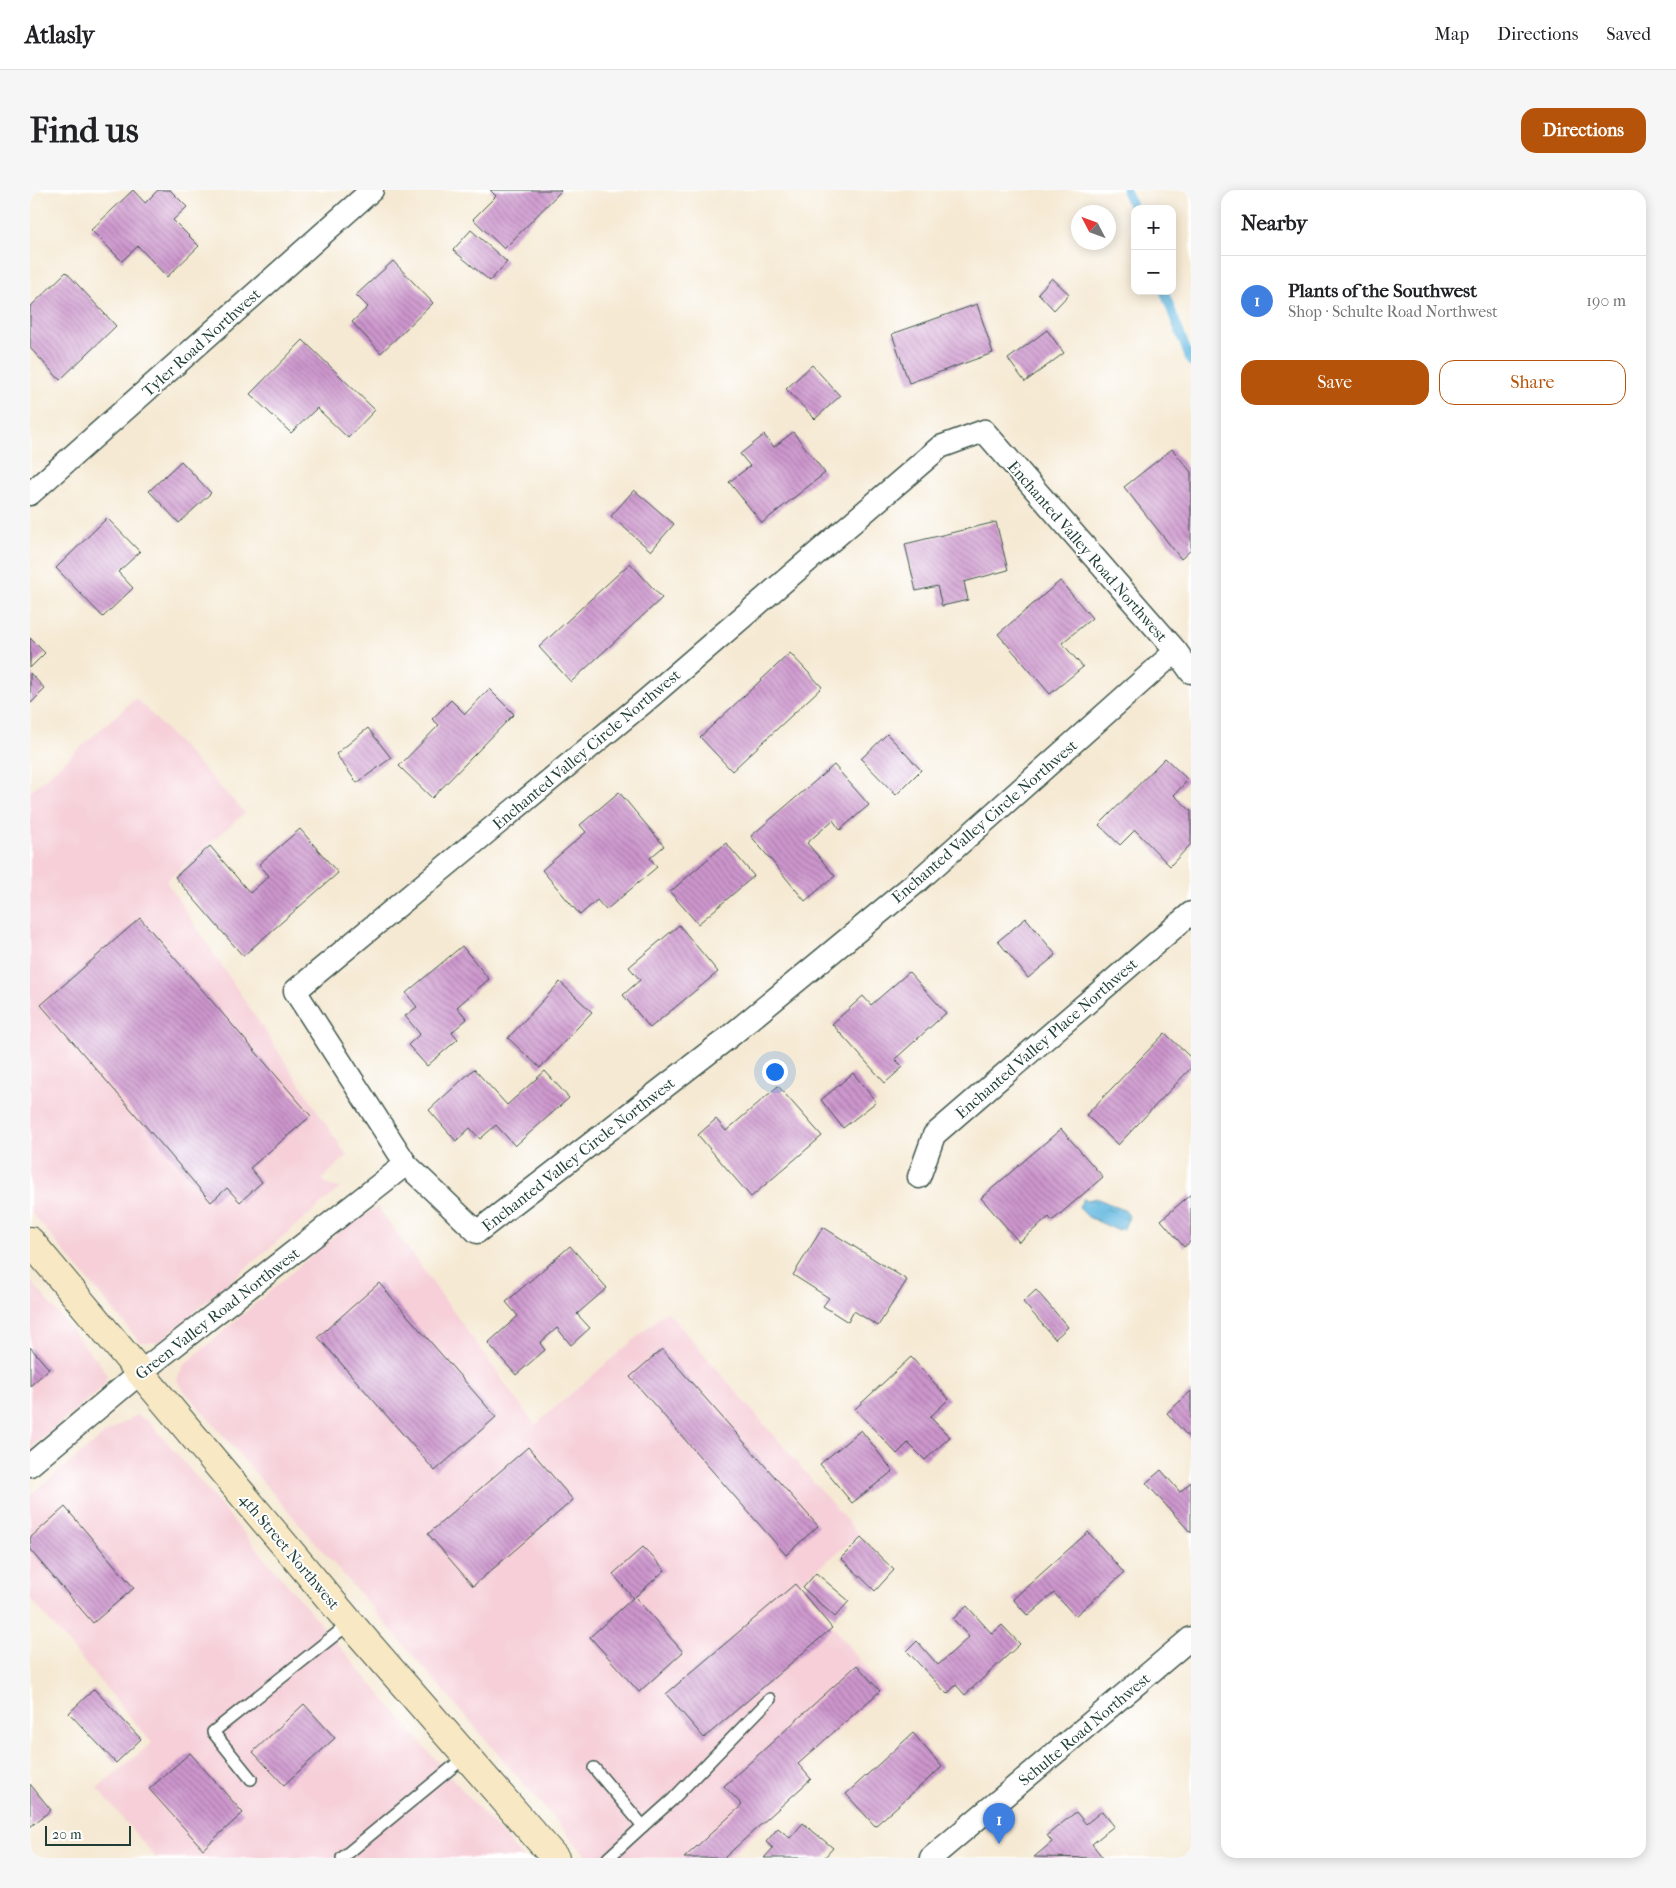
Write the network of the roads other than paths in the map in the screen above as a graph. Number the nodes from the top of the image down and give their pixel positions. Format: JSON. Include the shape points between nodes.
{"nodes":[{"id":1,"x":372,"y":190,"type":"edge"},
{"id":2,"x":984,"y":432,"type":"joint"},
{"id":3,"x":30,"y":494,"type":"edge"},
{"id":4,"x":1176,"y":651,"type":"junction"},
{"id":5,"x":1191,"y":672,"type":"edge"},
{"id":6,"x":1191,"y":913,"type":"edge"},
{"id":7,"x":406,"y":1164,"type":"junction"},
{"id":8,"x":920,"y":1177,"type":"dead end"},
{"id":9,"x":30,"y":1241,"type":"edge"},
{"id":10,"x":141,"y":1372,"type":"junction"},
{"id":11,"x":30,"y":1465,"type":"edge"},
{"id":12,"x":350,"y":1623,"type":"junction"},
{"id":13,"x":1191,"y":1638,"type":"edge"},
{"id":14,"x":770,"y":1699,"type":"dead end"},
{"id":15,"x":466,"y":1756,"type":"junction"},
{"id":16,"x":594,"y":1768,"type":"dead end"},
{"id":17,"x":251,"y":1779,"type":"dead end"},
{"id":18,"x":643,"y":1826,"type":"junction"},
{"id":19,"x":342,"y":1858,"type":"edge"},
{"id":20,"x":555,"y":1858,"type":"edge"},
{"id":21,"x":608,"y":1858,"type":"edge"},
{"id":22,"x":931,"y":1858,"type":"edge"}],
"edges":[{"from":1,"to":3,"type":"street","name":"Tyler Road Northwest"},
{"from":2,"to":4,"type":"street","name":"Enchanted Valley Road Northwest"},
{"from":2,"to":7,"type":"street","name":"Enchanted Valley Circle Northwest","via":[[940,447],[643,703],[295,991]]},
{"from":4,"to":5,"type":"street","name":"Enchanted Valley Road Northwest"},
{"from":4,"to":7,"type":"street","name":"Enchanted Valley Circle Northwest","via":[[904,892],[729,1037],[477,1232]]},
{"from":6,"to":8,"type":"street","name":"Enchanted Valley Place Northwest","via":[[934,1135]]},
{"from":7,"to":10,"type":"street","name":"Green Valley Road Northwest"},
{"from":9,"to":10,"type":"main road","name":"4th Street Northwest"},
{"from":10,"to":11,"type":"street","name":"Green Valley Road Northwest"},
{"from":10,"to":12,"type":"main road","name":"4th Street Northwest"},
{"from":12,"to":15,"type":"main road","name":"4th Street Northwest"},
{"from":12,"to":17,"type":"lane","via":[[213,1732]]},
{"from":13,"to":22,"type":"street","name":"Schulte Road Northwest"},
{"from":14,"to":18,"type":"lane"},
{"from":15,"to":19,"type":"lane"},
{"from":15,"to":20,"type":"main road","name":"4th Street Northwest"},
{"from":16,"to":18,"type":"lane"},
{"from":18,"to":21,"type":"lane"}]}
